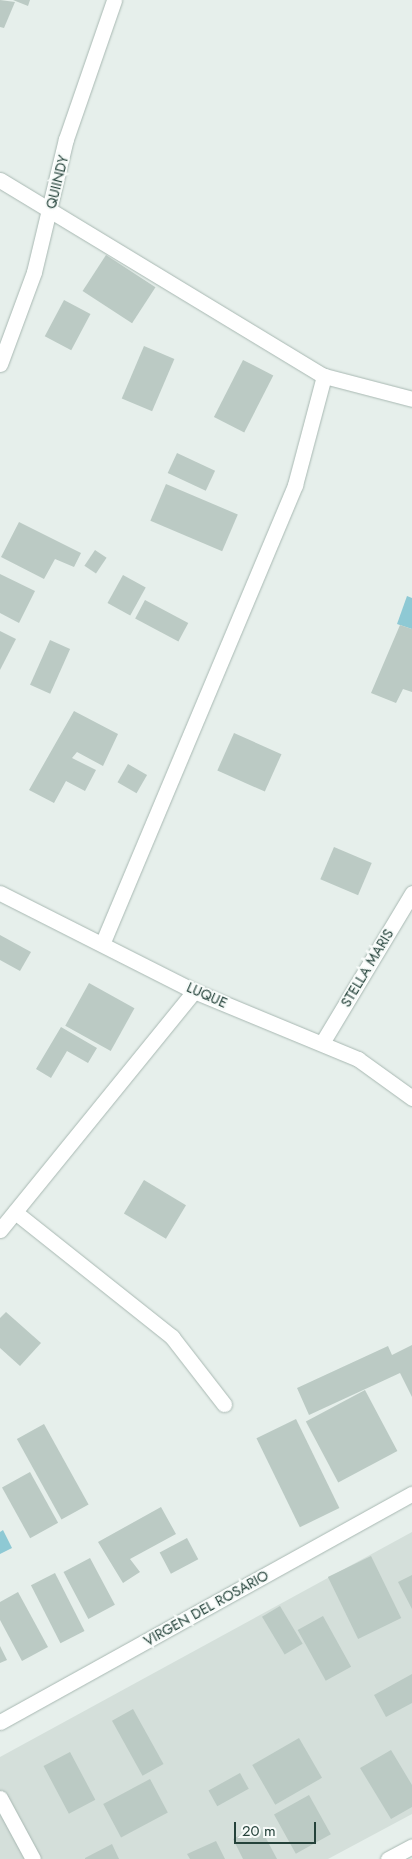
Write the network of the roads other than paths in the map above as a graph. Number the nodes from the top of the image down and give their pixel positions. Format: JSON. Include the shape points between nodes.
{"nodes":[{"id":1,"x":114,"y":0,"type":"edge"},
{"id":2,"x":0,"y":180,"type":"edge"},
{"id":3,"x":51,"y":207,"type":"junction"},
{"id":4,"x":0,"y":364,"type":"edge"},
{"id":5,"x":324,"y":376,"type":"junction"},
{"id":6,"x":412,"y":399,"type":"edge"},
{"id":7,"x":0,"y":893,"type":"edge"},
{"id":8,"x":412,"y":893,"type":"edge"},
{"id":9,"x":104,"y":942,"type":"junction"},
{"id":10,"x":194,"y":991,"type":"junction"},
{"id":11,"x":322,"y":1043,"type":"junction"},
{"id":12,"x":412,"y":1098,"type":"edge"},
{"id":13,"x":14,"y":1212,"type":"junction"},
{"id":14,"x":0,"y":1230,"type":"edge"},
{"id":15,"x":224,"y":1404,"type":"dead end"},
{"id":16,"x":412,"y":1494,"type":"edge"},
{"id":17,"x":0,"y":1722,"type":"edge"},
{"id":18,"x":0,"y":1798,"type":"edge"},
{"id":19,"x":412,"y":1846,"type":"edge"},
{"id":20,"x":33,"y":1859,"type":"edge"},
{"id":21,"x":388,"y":1859,"type":"edge"}],
"edges":[{"from":1,"to":3,"type":"street","name":"QUIINDY","via":[[66,139]]},
{"from":2,"to":3,"type":"street"},
{"from":3,"to":4,"type":"street","name":"QUIINDY","via":[[34,272]]},
{"from":3,"to":5,"type":"street"},
{"from":5,"to":6,"type":"street"},
{"from":5,"to":9,"type":"street","via":[[295,485]]},
{"from":7,"to":9,"type":"street","name":"LUQUE"},
{"from":8,"to":11,"type":"street","name":"STELLA MARIS"},
{"from":9,"to":10,"type":"street","name":"LUQUE"},
{"from":10,"to":11,"type":"street","name":"LUQUE"},
{"from":10,"to":13,"type":"street"},
{"from":11,"to":12,"type":"street","name":"LUQUE","via":[[358,1059]]},
{"from":13,"to":14,"type":"street"},
{"from":13,"to":15,"type":"street","via":[[172,1337]]},
{"from":16,"to":17,"type":"street","name":"VIRGEN DEL ROSARIO"},
{"from":18,"to":20,"type":"street"},
{"from":19,"to":21,"type":"street"}]}
